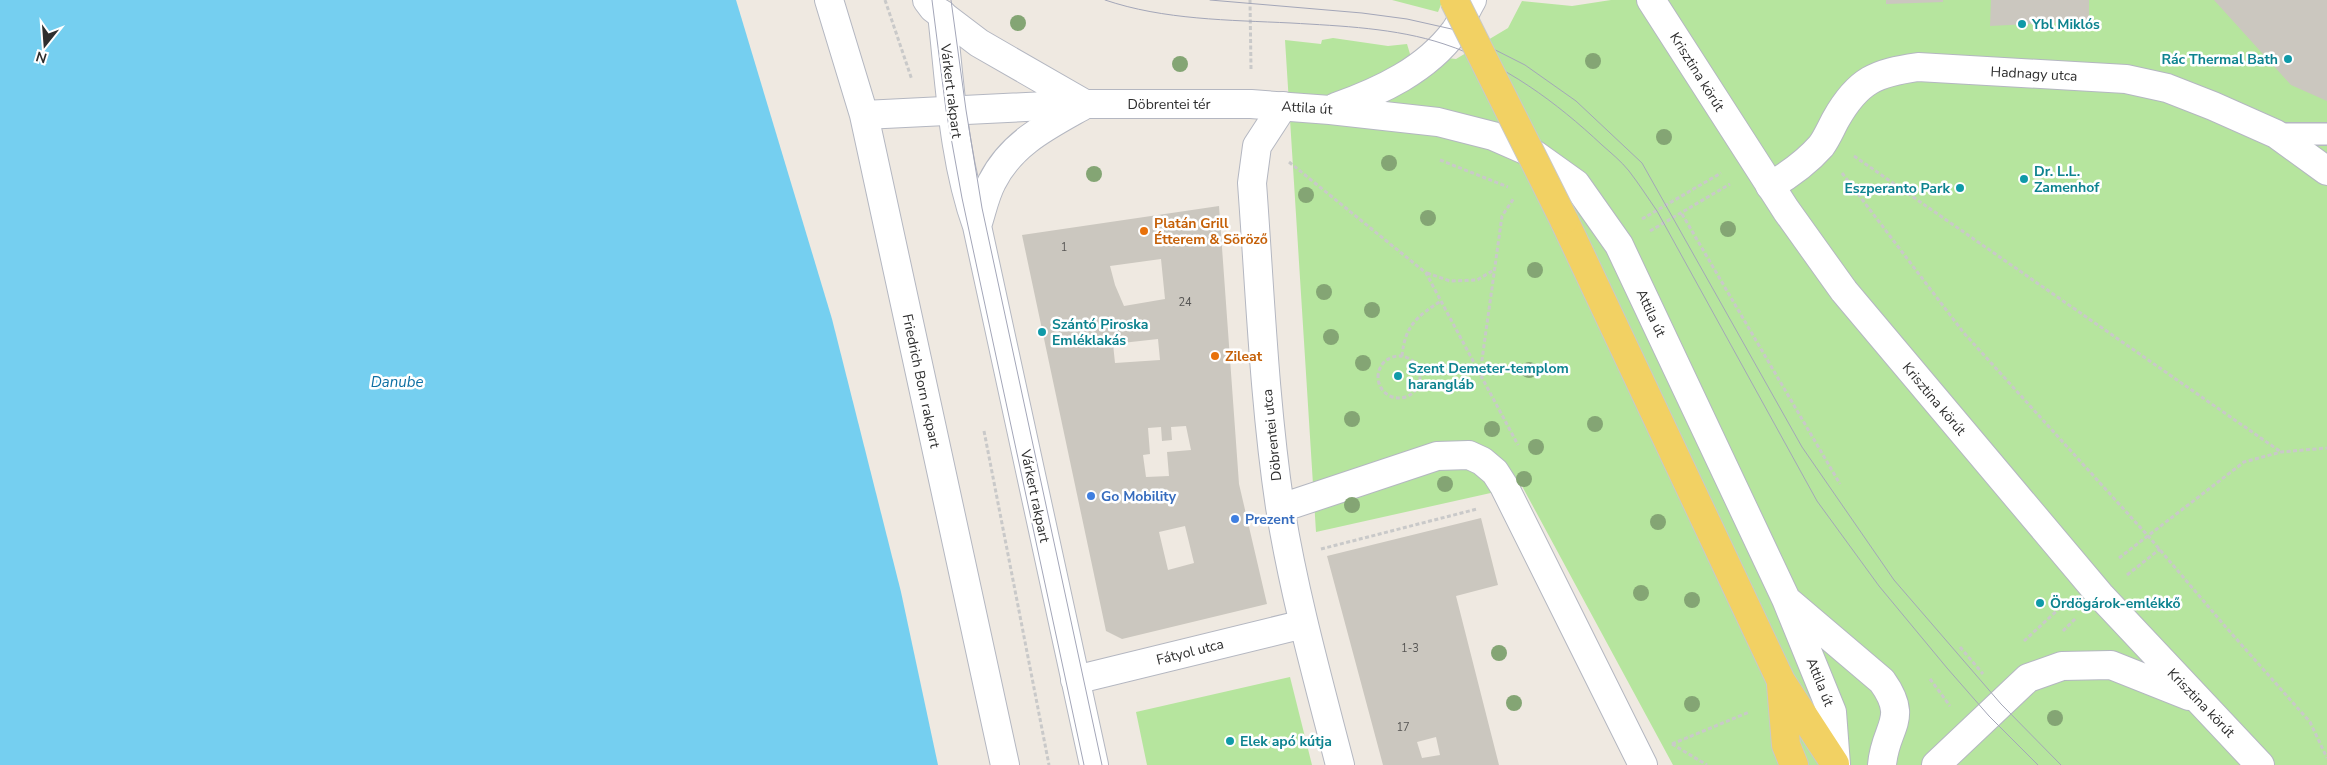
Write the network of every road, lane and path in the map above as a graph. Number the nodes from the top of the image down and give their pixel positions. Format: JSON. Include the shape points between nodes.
{"nodes":[{"id":1,"x":829,"y":0,"type":"edge"},
{"id":2,"x":885,"y":0,"type":"edge"},
{"id":3,"x":1250,"y":0,"type":"edge"},
{"id":4,"x":1454,"y":0,"type":"edge"},
{"id":5,"x":1472,"y":0,"type":"edge"},
{"id":6,"x":1651,"y":0,"type":"edge"},
{"id":7,"x":934,"y":7,"type":"edge"},
{"id":8,"x":1251,"y":73,"type":"dead end"},
{"id":9,"x":912,"y":77,"type":"dead end"},
{"id":10,"x":1086,"y":104,"type":"junction"},
{"id":11,"x":1251,"y":104,"type":"joint"},
{"id":12,"x":1283,"y":106,"type":"junction"},
{"id":13,"x":953,"y":110,"type":"junction"},
{"id":14,"x":1330,"y":110,"type":"junction"},
{"id":15,"x":864,"y":114,"type":"junction"},
{"id":16,"x":2276,"y":134,"type":"junction"},
{"id":17,"x":2327,"y":134,"type":"edge"},
{"id":18,"x":1824,"y":141,"type":"junction"},
{"id":19,"x":1257,"y":146,"type":"junction"},
{"id":20,"x":1748,"y":153,"type":"junction"},
{"id":21,"x":2327,"y":170,"type":"edge"},
{"id":22,"x":1730,"y":184,"type":"dead end"},
{"id":23,"x":1770,"y":186,"type":"junction"},
{"id":24,"x":1518,"y":192,"type":"dead end"},
{"id":25,"x":1682,"y":214,"type":"junction"},
{"id":26,"x":1641,"y":220,"type":"dead end"},
{"id":27,"x":977,"y":226,"type":"junction"},
{"id":28,"x":1649,"y":232,"type":"dead end"},
{"id":29,"x":1495,"y":269,"type":"junction"},
{"id":30,"x":1426,"y":273,"type":"junction"},
{"id":31,"x":1441,"y":301,"type":"junction"},
{"id":32,"x":1402,"y":356,"type":"junction"},
{"id":33,"x":1480,"y":374,"type":"junction"},
{"id":34,"x":983,"y":424,"type":"dead end"},
{"id":35,"x":1520,"y":448,"type":"dead end"},
{"id":36,"x":2327,"y":448,"type":"edge"},
{"id":37,"x":2281,"y":452,"type":"junction"},
{"id":38,"x":1840,"y":484,"type":"dead end"},
{"id":39,"x":1281,"y":508,"type":"junction"},
{"id":40,"x":1480,"y":509,"type":"dead end"},
{"id":41,"x":2149,"y":537,"type":"junction"},
{"id":42,"x":1290,"y":556,"type":"junction"},
{"id":43,"x":2119,"y":558,"type":"dead end"},
{"id":44,"x":1786,"y":600,"type":"junction"},
{"id":45,"x":1304,"y":624,"type":"junction"},
{"id":46,"x":1960,"y":647,"type":"dead end"},
{"id":47,"x":1985,"y":677,"type":"dead end"},
{"id":48,"x":1930,"y":679,"type":"dead end"},
{"id":49,"x":1075,"y":680,"type":"junction"},
{"id":50,"x":1781,"y":681,"type":"junction"},
{"id":51,"x":2195,"y":698,"type":"junction"},
{"id":52,"x":1951,"y":707,"type":"dead end"},
{"id":53,"x":1751,"y":720,"type":"dead end"},
{"id":54,"x":2327,"y":758,"type":"edge"},
{"id":55,"x":1004,"y":765,"type":"edge"},
{"id":56,"x":1049,"y":765,"type":"edge"},
{"id":57,"x":1094,"y":765,"type":"edge"},
{"id":58,"x":1340,"y":765,"type":"edge"},
{"id":59,"x":1643,"y":765,"type":"edge"},
{"id":60,"x":1707,"y":765,"type":"edge"},
{"id":61,"x":1794,"y":765,"type":"edge"},
{"id":62,"x":1836,"y":765,"type":"edge"},
{"id":63,"x":1882,"y":765,"type":"edge"},
{"id":64,"x":1936,"y":765,"type":"edge"},
{"id":65,"x":2260,"y":765,"type":"edge"}],
"edges":[{"from":1,"to":15,"type":"street","name":"Friedrich Born rakpart"},
{"from":2,"to":9,"type":"path"},
{"from":3,"to":8,"type":"path"},
{"from":4,"to":50,"type":"main road","bridge":true,"via":[[1564,220]]},
{"from":5,"to":14,"type":"street","via":[[1456,30],[1413,71],[1375,93]]},
{"from":6,"to":20,"type":"street","name":"Krisztina körút"},
{"from":7,"to":10,"type":"street","via":[[979,44]]},
{"from":7,"to":13,"type":"street","name":"Várkert rakpart"},
{"from":10,"to":11,"type":"street","name":"Döbrentei tér"},
{"from":10,"to":13,"type":"street","name":"Döbrentei tér"},
{"from":10,"to":27,"type":"street","via":[[1031,135],[1018,147],[992,182]]},
{"from":11,"to":12,"type":"street","name":"Attila út"},
{"from":12,"to":14,"type":"street","name":"Attila út"},
{"from":12,"to":19,"type":"street","name":"Döbrentei utca"},
{"from":13,"to":15,"type":"street","name":"Döbrentei tér"},
{"from":13,"to":27,"type":"street","name":"Várkert rakpart","via":[[967,199]]},
{"from":14,"to":44,"type":"street","name":"Attila út","via":[[1438,122],[1493,136],[1534,154],[1576,184],[1619,245]]},
{"from":15,"to":55,"type":"street","name":"Friedrich Born rakpart"},
{"from":16,"to":17,"type":"lane"},
{"from":16,"to":18,"type":"street","name":"Hadnagy utca","via":[[2167,88],[2126,79],[1918,67],[1888,71],[1868,81],[1848,98]]},
{"from":16,"to":21,"type":"street","name":"Hadnagy utca"},
{"from":18,"to":23,"type":"street","name":"Hadnagy utca","via":[[1798,170]]},
{"from":18,"to":37,"type":"path"},
{"from":18,"to":41,"type":"path","via":[[1891,240],[1963,332]]},
{"from":19,"to":30,"type":"path","via":[[1284,157]]},
{"from":19,"to":39,"type":"street","name":"Döbrentei utca","via":[[1253,192],[1268,412]]},
{"from":20,"to":23,"type":"street","name":"Krisztina körút"},
{"from":20,"to":26,"type":"path","via":[[1723,172]]},
{"from":22,"to":25,"type":"path"},
{"from":23,"to":51,"type":"street","name":"Krisztina körút","via":[[1844,291],[2100,595]]},
{"from":24,"to":29,"type":"path","via":[[1502,216]]},
{"from":25,"to":28,"type":"path"},
{"from":25,"to":38,"type":"path"},
{"from":27,"to":49,"type":"street","name":"Várkert rakpart"},
{"from":29,"to":30,"type":"path","via":[[1477,280],[1450,281]]},
{"from":29,"to":33,"type":"path"},
{"from":30,"to":31,"type":"path"},
{"from":31,"to":32,"type":"path","via":[[1408,328]]},
{"from":31,"to":33,"type":"path"},
{"from":32,"to":32,"type":"path","via":[[1390,358],[1380,366],[1378,377],[1381,389],[1390,396],[1402,398],[1412,393],[1419,383],[1419,371],[1412,361]]},
{"from":33,"to":35,"type":"path"},
{"from":34,"to":56,"type":"path"},
{"from":36,"to":37,"type":"path"},
{"from":37,"to":41,"type":"path","via":[[2244,462]]},
{"from":39,"to":42,"type":"street","name":"Döbrentei utca"},
{"from":39,"to":59,"type":"street","via":[[1437,456],[1469,455],[1482,460],[1504,486]]},
{"from":40,"to":42,"type":"path"},
{"from":41,"to":43,"type":"path"},
{"from":41,"to":54,"type":"path","via":[[2310,722]]},
{"from":42,"to":45,"type":"street","name":"Döbrentei utca"},
{"from":44,"to":62,"type":"street","name":"Attila út","via":[[1832,712]]},
{"from":44,"to":63,"type":"street","via":[[1882,681],[1893,696],[1896,715]]},
{"from":45,"to":49,"type":"street","name":"Fátyol utca"},
{"from":45,"to":58,"type":"street","name":"Döbrentei utca"},
{"from":46,"to":47,"type":"path"},
{"from":48,"to":52,"type":"path"},
{"from":49,"to":57,"type":"street","name":"Várkert rakpart"},
{"from":50,"to":61,"type":"main road","via":[[1786,745]]},
{"from":50,"to":62,"type":"main road"},
{"from":51,"to":64,"type":"street","via":[[2111,665],[2062,666],[2028,678]]},
{"from":51,"to":65,"type":"street","name":"Krisztina körút"},
{"from":53,"to":60,"type":"path","via":[[1749,711],[1672,744]]}]}
